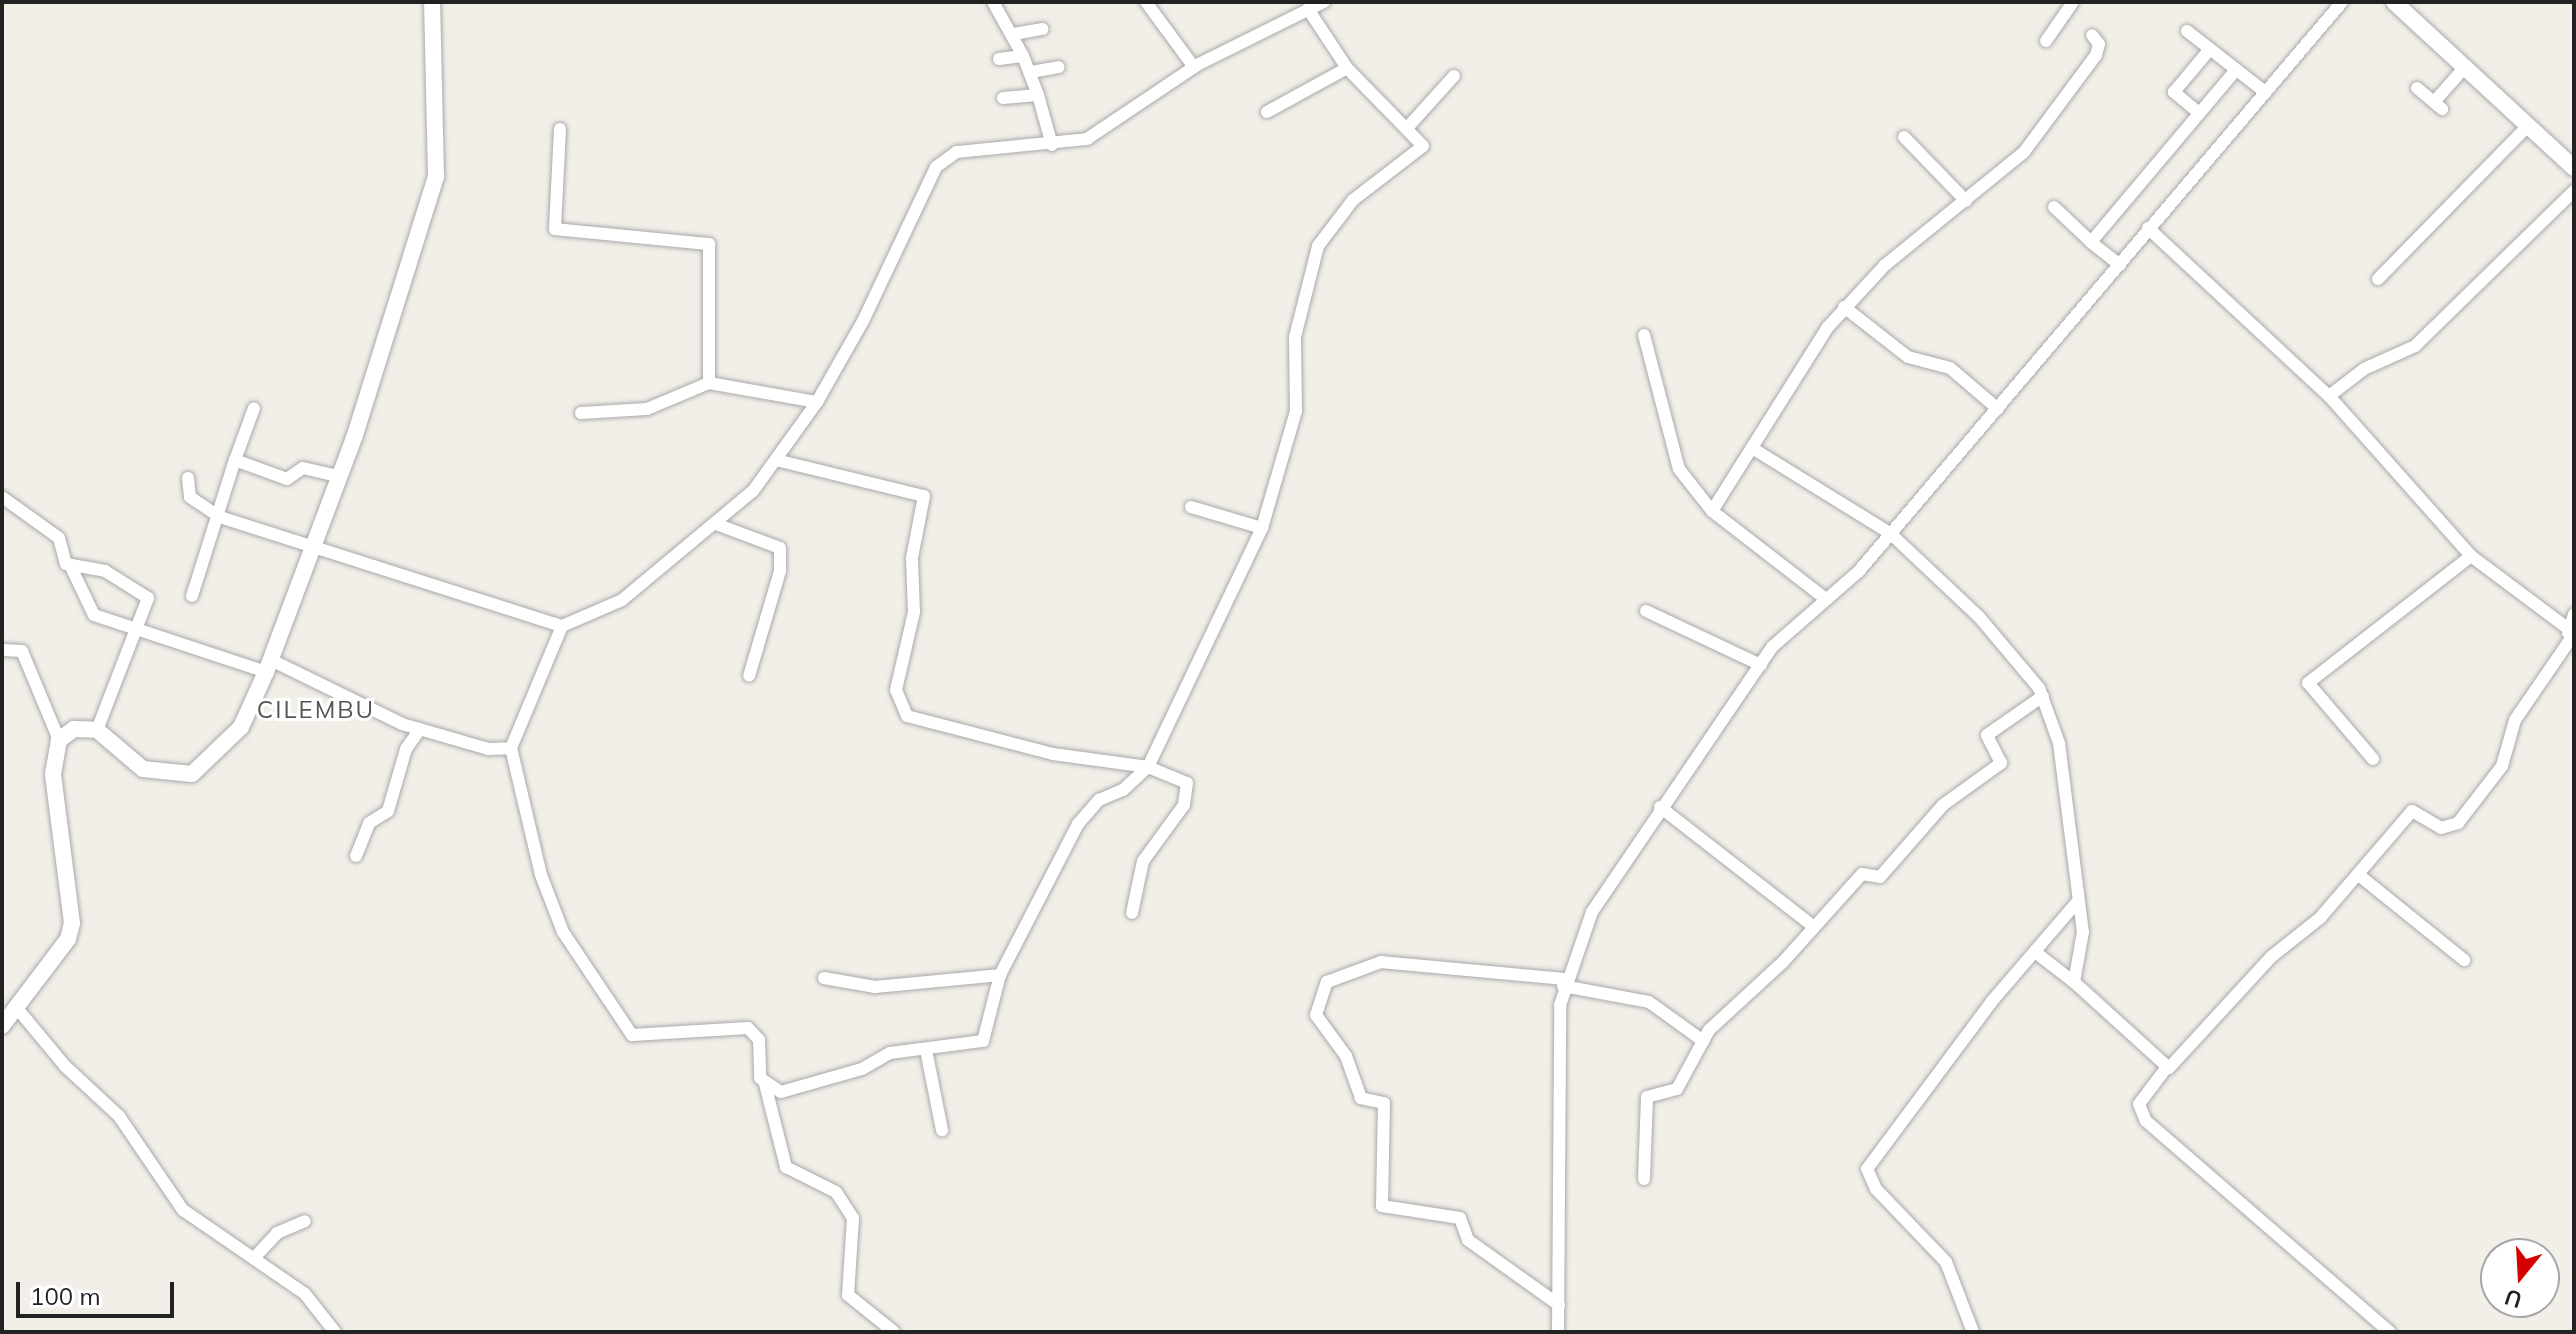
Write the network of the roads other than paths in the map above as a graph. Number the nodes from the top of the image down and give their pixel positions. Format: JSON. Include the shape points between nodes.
{"nodes":[{"id":1,"x":432,"y":2,"type":"edge"},
{"id":2,"x":993,"y":2,"type":"edge"},
{"id":3,"x":1146,"y":2,"type":"edge"},
{"id":4,"x":1155,"y":2,"type":"edge"},
{"id":5,"x":2073,"y":2,"type":"edge"},
{"id":6,"x":2342,"y":2,"type":"edge"},
{"id":7,"x":2394,"y":2,"type":"edge"},
{"id":8,"x":1316,"y":5,"type":"edge"},
{"id":9,"x":1043,"y":29,"type":"dead end"},
{"id":10,"x":2187,"y":31,"type":"dead end"},
{"id":11,"x":1014,"y":34,"type":"junction"},
{"id":12,"x":2092,"y":35,"type":"dead end"},
{"id":13,"x":2046,"y":41,"type":"dead end"},
{"id":14,"x":2210,"y":49,"type":"junction"},
{"id":15,"x":1023,"y":56,"type":"junction"},
{"id":16,"x":999,"y":59,"type":"dead end"},
{"id":17,"x":1196,"y":66,"type":"junction"},
{"id":18,"x":2466,"y":66,"type":"junction"},
{"id":19,"x":1059,"y":67,"type":"dead end"},
{"id":20,"x":1347,"y":68,"type":"junction"},
{"id":21,"x":2236,"y":70,"type":"junction"},
{"id":22,"x":1031,"y":72,"type":"junction"},
{"id":23,"x":1454,"y":76,"type":"dead end"},
{"id":24,"x":2417,"y":88,"type":"dead end"},
{"id":25,"x":2265,"y":92,"type":"junction"},
{"id":26,"x":1038,"y":95,"type":"junction"},
{"id":27,"x":1003,"y":98,"type":"dead end"},
{"id":28,"x":1267,"y":112,"type":"dead end"},
{"id":29,"x":2199,"y":113,"type":"junction"},
{"id":30,"x":2529,"y":125,"type":"junction"},
{"id":31,"x":1407,"y":128,"type":"junction"},
{"id":32,"x":560,"y":129,"type":"dead end"},
{"id":33,"x":1904,"y":137,"type":"dead end"},
{"id":34,"x":1052,"y":145,"type":"junction"},
{"id":35,"x":2574,"y":168,"type":"edge"},
{"id":36,"x":2574,"y":191,"type":"edge"},
{"id":37,"x":1966,"y":201,"type":"junction"},
{"id":38,"x":2054,"y":207,"type":"dead end"},
{"id":39,"x":2148,"y":228,"type":"junction"},
{"id":40,"x":2091,"y":242,"type":"junction"},
{"id":41,"x":2120,"y":265,"type":"junction"},
{"id":42,"x":2378,"y":279,"type":"dead end"},
{"id":43,"x":1844,"y":307,"type":"junction"},
{"id":44,"x":1644,"y":335,"type":"dead end"},
{"id":45,"x":709,"y":383,"type":"junction"},
{"id":46,"x":2329,"y":396,"type":"junction"},
{"id":47,"x":817,"y":402,"type":"junction"},
{"id":48,"x":254,"y":408,"type":"dead end"},
{"id":49,"x":1998,"y":409,"type":"junction"},
{"id":50,"x":581,"y":413,"type":"dead end"},
{"id":51,"x":1752,"y":448,"type":"junction"},
{"id":52,"x":235,"y":460,"type":"junction"},
{"id":53,"x":776,"y":460,"type":"junction"},
{"id":54,"x":337,"y":476,"type":"junction"},
{"id":55,"x":188,"y":478,"type":"dead end"},
{"id":56,"x":2,"y":497,"type":"edge"},
{"id":57,"x":1191,"y":507,"type":"dead end"},
{"id":58,"x":1712,"y":511,"type":"junction"},
{"id":59,"x":220,"y":517,"type":"junction"},
{"id":60,"x":716,"y":524,"type":"junction"},
{"id":61,"x":1262,"y":528,"type":"junction"},
{"id":62,"x":1891,"y":534,"type":"junction"},
{"id":63,"x":310,"y":544,"type":"junction"},
{"id":64,"x":2471,"y":556,"type":"junction"},
{"id":65,"x":71,"y":567,"type":"junction"},
{"id":66,"x":192,"y":596,"type":"dead end"},
{"id":67,"x":1827,"y":600,"type":"junction"},
{"id":68,"x":1646,"y":611,"type":"dead end"},
{"id":69,"x":2574,"y":614,"type":"edge"},
{"id":70,"x":562,"y":626,"type":"junction"},
{"id":71,"x":2566,"y":627,"type":"junction"},
{"id":72,"x":135,"y":634,"type":"junction"},
{"id":73,"x":2571,"y":644,"type":"edge"},
{"id":74,"x":2,"y":650,"type":"edge"},
{"id":75,"x":1761,"y":665,"type":"junction"},
{"id":76,"x":268,"y":666,"type":"junction"},
{"id":77,"x":749,"y":676,"type":"dead end"},
{"id":78,"x":2043,"y":696,"type":"junction"},
{"id":79,"x":420,"y":729,"type":"junction"},
{"id":80,"x":97,"y":730,"type":"junction"},
{"id":81,"x":59,"y":740,"type":"junction"},
{"id":82,"x":511,"y":748,"type":"junction"},
{"id":83,"x":2373,"y":759,"type":"dead end"},
{"id":84,"x":1148,"y":767,"type":"junction"},
{"id":85,"x":1660,"y":807,"type":"junction"},
{"id":86,"x":356,"y":856,"type":"dead end"},
{"id":87,"x":2360,"y":876,"type":"junction"},
{"id":88,"x":2078,"y":901,"type":"junction"},
{"id":89,"x":1132,"y":913,"type":"dead end"},
{"id":90,"x":1814,"y":927,"type":"junction"},
{"id":91,"x":2035,"y":952,"type":"junction"},
{"id":92,"x":2464,"y":960,"type":"dead end"},
{"id":93,"x":1000,"y":975,"type":"junction"},
{"id":94,"x":824,"y":978,"type":"dead end"},
{"id":95,"x":1564,"y":982,"type":"junction"},
{"id":96,"x":2074,"y":982,"type":"junction"},
{"id":97,"x":16,"y":1007,"type":"junction"},
{"id":98,"x":2,"y":1026,"type":"edge"},
{"id":99,"x":1703,"y":1041,"type":"junction"},
{"id":100,"x":926,"y":1050,"type":"junction"},
{"id":101,"x":2167,"y":1067,"type":"junction"},
{"id":102,"x":765,"y":1084,"type":"junction"},
{"id":103,"x":942,"y":1130,"type":"dead end"},
{"id":104,"x":1644,"y":1179,"type":"dead end"},
{"id":105,"x":305,"y":1221,"type":"dead end"},
{"id":106,"x":255,"y":1257,"type":"junction"},
{"id":107,"x":1559,"y":1305,"type":"junction"},
{"id":108,"x":335,"y":1332,"type":"edge"},
{"id":109,"x":894,"y":1332,"type":"edge"},
{"id":110,"x":1558,"y":1332,"type":"edge"},
{"id":111,"x":1973,"y":1332,"type":"edge"},
{"id":112,"x":2390,"y":1332,"type":"edge"}],
"edges":[{"from":1,"to":54,"type":"street","via":[[436,176]]},
{"from":2,"to":11,"type":"street"},
{"from":3,"to":17,"type":"street"},
{"from":4,"to":17,"type":"street"},
{"from":5,"to":13,"type":"street"},
{"from":6,"to":25,"type":"street"},
{"from":7,"to":18,"type":"street"},
{"from":8,"to":17,"type":"street"},
{"from":8,"to":20,"type":"street"},
{"from":9,"to":11,"type":"street"},
{"from":10,"to":14,"type":"street"},
{"from":11,"to":15,"type":"street"},
{"from":12,"to":37,"type":"street","via":[[2099,44],[2096,55],[2024,152]]},
{"from":14,"to":21,"type":"street"},
{"from":14,"to":29,"type":"street","via":[[2174,92]]},
{"from":15,"to":16,"type":"street"},
{"from":15,"to":22,"type":"street"},
{"from":17,"to":34,"type":"street","via":[[1102,132]]},
{"from":18,"to":24,"type":"street","via":[[2438,106]]},
{"from":18,"to":30,"type":"street"},
{"from":19,"to":22,"type":"street"},
{"from":20,"to":28,"type":"street"},
{"from":20,"to":31,"type":"street"},
{"from":21,"to":25,"type":"street"},
{"from":21,"to":29,"type":"street"},
{"from":22,"to":26,"type":"street"},
{"from":23,"to":31,"type":"street"},
{"from":25,"to":39,"type":"street"},
{"from":26,"to":27,"type":"street"},
{"from":26,"to":34,"type":"street"},
{"from":29,"to":40,"type":"street"},
{"from":30,"to":35,"type":"street"},
{"from":30,"to":42,"type":"street"},
{"from":31,"to":61,"type":"street","via":[[1420,140],[1421,151],[1338,215],[1313,260],[1295,337],[1296,411]]},
{"from":32,"to":45,"type":"street","via":[[555,229],[709,244]]},
{"from":33,"to":37,"type":"street"},
{"from":34,"to":47,"type":"street","via":[[957,152],[936,167]]},
{"from":36,"to":46,"type":"street","via":[[2415,346],[2364,369]]},
{"from":37,"to":43,"type":"street","via":[[1885,265]]},
{"from":38,"to":40,"type":"street"},
{"from":39,"to":41,"type":"street"},
{"from":39,"to":46,"type":"street"},
{"from":40,"to":41,"type":"street"},
{"from":41,"to":49,"type":"street"},
{"from":43,"to":49,"type":"street","via":[[1908,357],[1950,368]]},
{"from":43,"to":51,"type":"street"},
{"from":44,"to":58,"type":"street","via":[[1679,469]]},
{"from":45,"to":47,"type":"street"},
{"from":45,"to":50,"type":"street","via":[[647,409]]},
{"from":46,"to":64,"type":"street"},
{"from":47,"to":53,"type":"street"},
{"from":48,"to":52,"type":"street"},
{"from":49,"to":62,"type":"street"},
{"from":51,"to":58,"type":"street"},
{"from":51,"to":62,"type":"street"},
{"from":52,"to":54,"type":"street","via":[[287,479],[303,468]]},
{"from":52,"to":59,"type":"street"},
{"from":53,"to":60,"type":"street","via":[[747,498]]},
{"from":53,"to":84,"type":"street","via":[[924,496],[912,558],[914,612],[896,690],[907,716],[1065,756]]},
{"from":54,"to":63,"type":"street"},
{"from":55,"to":59,"type":"street","via":[[190,497]]},
{"from":56,"to":65,"type":"street","via":[[59,538]]},
{"from":57,"to":61,"type":"street"},
{"from":58,"to":67,"type":"street"},
{"from":59,"to":63,"type":"street"},
{"from":59,"to":66,"type":"street"},
{"from":60,"to":70,"type":"street","via":[[622,600]]},
{"from":60,"to":77,"type":"street","via":[[780,548],[780,571]]},
{"from":61,"to":84,"type":"street"},
{"from":62,"to":67,"type":"street"},
{"from":62,"to":78,"type":"street","via":[[1980,618]]},
{"from":63,"to":70,"type":"street"},
{"from":63,"to":76,"type":"street"},
{"from":64,"to":71,"type":"street"},
{"from":64,"to":83,"type":"street","via":[[2308,683]]},
{"from":65,"to":72,"type":"street","via":[[86,607]]},
{"from":65,"to":72,"type":"street","via":[[105,571],[148,598]]},
{"from":67,"to":75,"type":"street","via":[[1778,640]]},
{"from":68,"to":75,"type":"street"},
{"from":69,"to":71,"type":"street"},
{"from":70,"to":82,"type":"street"},
{"from":71,"to":73,"type":"street"},
{"from":72,"to":76,"type":"street"},
{"from":72,"to":80,"type":"street"},
{"from":73,"to":87,"type":"street","via":[[2515,720],[2502,766],[2458,823],[2441,828],[2412,811]]},
{"from":74,"to":81,"type":"street","via":[[22,651]]},
{"from":75,"to":85,"type":"street"},
{"from":76,"to":79,"type":"street"},
{"from":76,"to":80,"type":"street","via":[[241,727],[192,774],[143,769]]},
{"from":78,"to":88,"type":"street","via":[[2059,743]]},
{"from":78,"to":90,"type":"street","via":[[1987,735],[2001,763],[1943,805],[1880,877],[1862,874]]},
{"from":79,"to":82,"type":"street","via":[[488,749]]},
{"from":79,"to":86,"type":"street","via":[[406,749],[388,811],[369,823]]},
{"from":80,"to":81,"type":"street","via":[[74,729]]},
{"from":81,"to":97,"type":"street","via":[[53,774],[72,923],[68,939]]},
{"from":82,"to":102,"type":"street","via":[[541,875],[563,932],[627,1031],[642,1038],[748,1028],[759,1040]]},
{"from":84,"to":89,"type":"street","via":[[1178,775],[1190,790],[1143,861]]},
{"from":84,"to":93,"type":"street","via":[[1085,814]]},
{"from":85,"to":90,"type":"street"},
{"from":85,"to":95,"type":"street","via":[[1592,912]]},
{"from":87,"to":92,"type":"street"},
{"from":87,"to":101,"type":"street"},
{"from":88,"to":91,"type":"street"},
{"from":88,"to":96,"type":"street","via":[[2083,943]]},
{"from":90,"to":99,"type":"street"},
{"from":91,"to":96,"type":"street"},
{"from":91,"to":111,"type":"street","via":[[1912,1104],[1867,1172],[1946,1262]]},
{"from":93,"to":94,"type":"street","via":[[875,987]]},
{"from":93,"to":100,"type":"street","via":[[983,1041]]},
{"from":95,"to":99,"type":"street","via":[[1649,1002]]},
{"from":95,"to":107,"type":"street"},
{"from":95,"to":107,"type":"street","via":[[1381,962],[1327,982],[1316,1015],[1346,1056],[1361,1098],[1384,1103],[1382,1206],[1460,1218],[1468,1240]]},
{"from":96,"to":101,"type":"street"},
{"from":97,"to":98,"type":"street"},
{"from":97,"to":106,"type":"street","via":[[57,1058],[119,1116],[183,1210]]},
{"from":99,"to":104,"type":"street","via":[[1677,1089],[1647,1097]]},
{"from":100,"to":102,"type":"street","via":[[890,1053],[798,1091]]},
{"from":100,"to":103,"type":"street"},
{"from":101,"to":112,"type":"street","via":[[2139,1104],[2146,1121]]},
{"from":102,"to":109,"type":"street","via":[[786,1167],[836,1192],[853,1218],[848,1295]]},
{"from":105,"to":106,"type":"street","via":[[277,1233]]},
{"from":106,"to":108,"type":"street","via":[[319,1306]]},
{"from":107,"to":110,"type":"street"}]}
